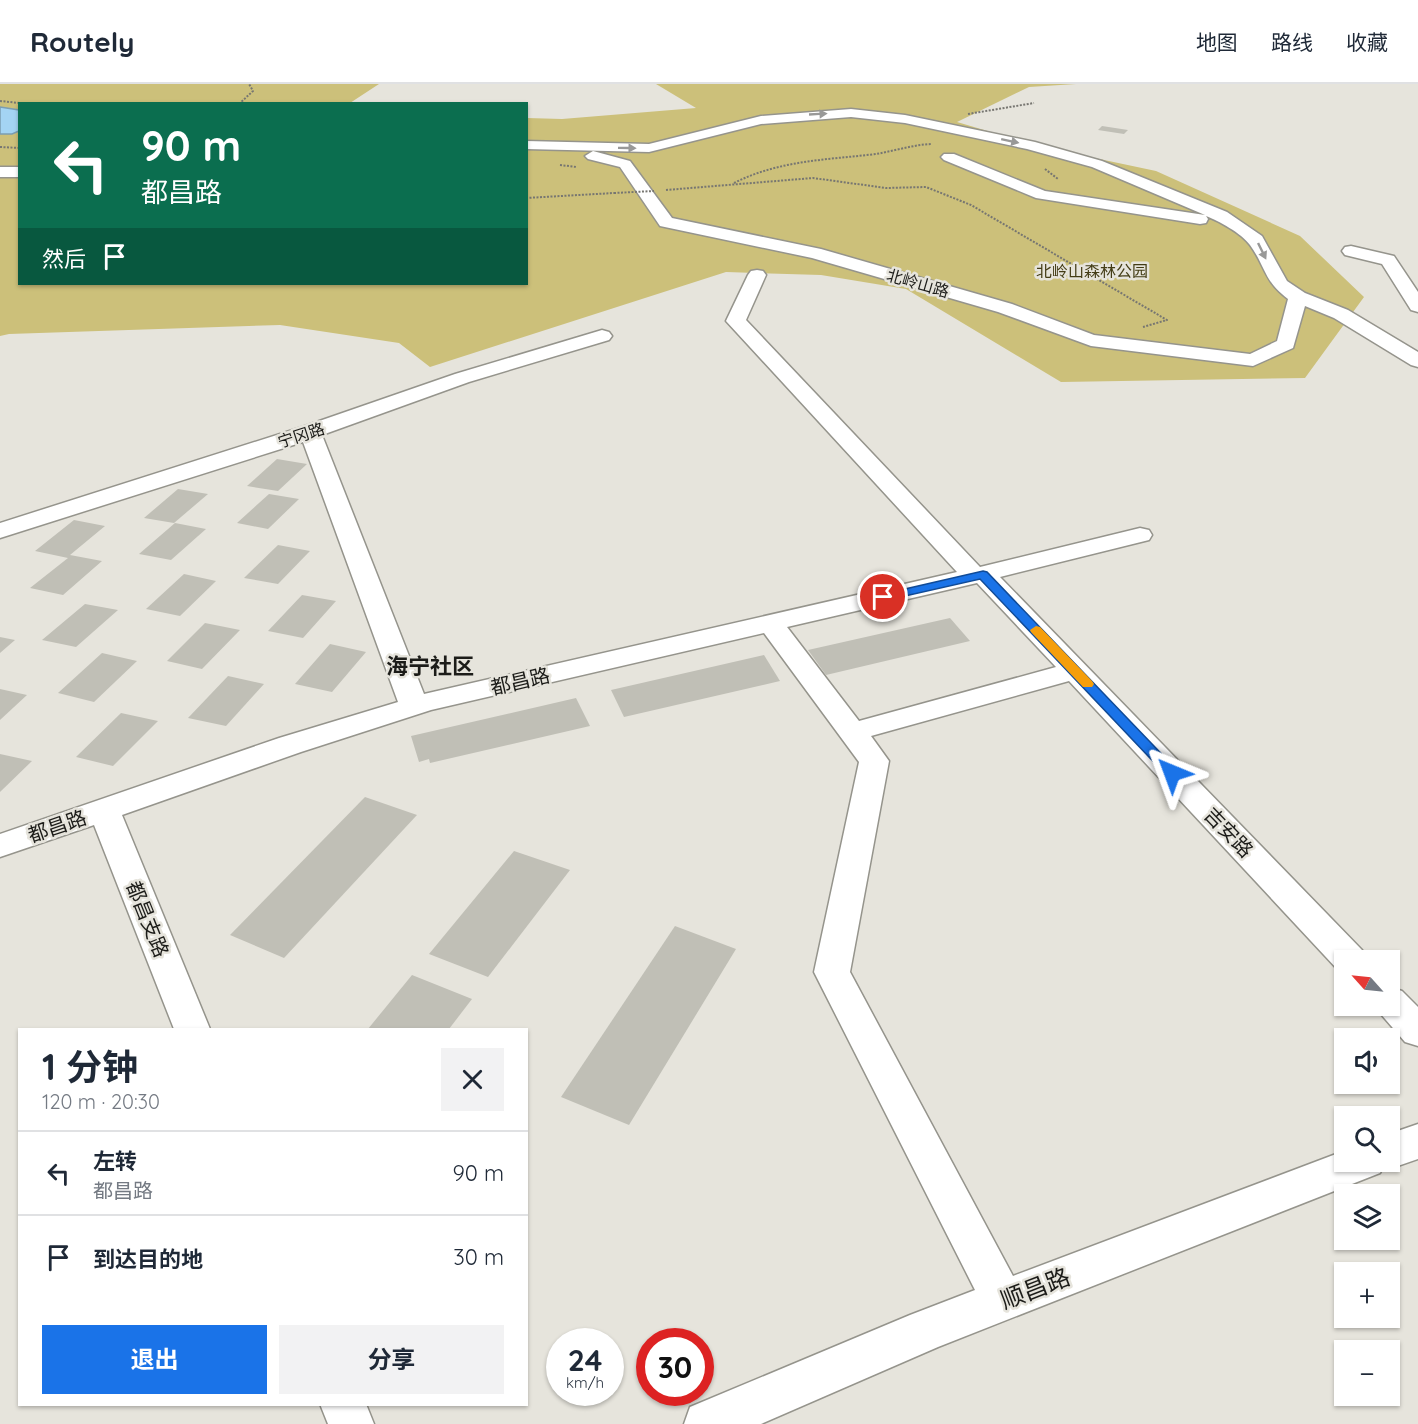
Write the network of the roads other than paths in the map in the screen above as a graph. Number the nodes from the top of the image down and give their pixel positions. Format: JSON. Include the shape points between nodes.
{"nodes":[{"id":1,"x":528,"y":146,"type":"edge"},
{"id":2,"x":528,"y":146,"type":"edge"},
{"id":3,"x":944,"y":150,"type":"road end"},
{"id":4,"x":0,"y":172,"type":"edge"},
{"id":5,"x":18,"y":172,"type":"edge"},
{"id":6,"x":1234,"y":224,"type":"junction"},
{"id":7,"x":1351,"y":250,"type":"dead end"},
{"id":8,"x":758,"y":275,"type":"dead end"},
{"id":9,"x":1298,"y":297,"type":"junction"},
{"id":10,"x":1418,"y":306,"type":"edge"},
{"id":11,"x":602,"y":336,"type":"dead end"},
{"id":12,"x":1418,"y":360,"type":"edge"},
{"id":13,"x":310,"y":432,"type":"junction"},
{"id":14,"x":0,"y":531,"type":"edge"},
{"id":15,"x":1140,"y":535,"type":"dead end"},
{"id":16,"x":978,"y":575,"type":"junction"},
{"id":17,"x":770,"y":623,"type":"junction"},
{"id":18,"x":1075,"y":671,"type":"junction"},
{"id":19,"x":414,"y":706,"type":"junction"},
{"id":20,"x":852,"y":732,"type":"junction"},
{"id":21,"x":104,"y":810,"type":"junction"},
{"id":22,"x":0,"y":846,"type":"edge"},
{"id":23,"x":1340,"y":950,"type":"edge"},
{"id":24,"x":1400,"y":1012,"type":"edge"},
{"id":25,"x":192,"y":1028,"type":"edge"},
{"id":26,"x":1418,"y":1031,"type":"edge"},
{"id":27,"x":1418,"y":1141,"type":"edge"},
{"id":28,"x":1400,"y":1148,"type":"edge"},
{"id":29,"x":1337,"y":1172,"type":"edge"},
{"id":30,"x":1003,"y":1300,"type":"junction"},
{"id":31,"x":344,"y":1406,"type":"edge"},
{"id":32,"x":351,"y":1424,"type":"edge"},
{"id":33,"x":707,"y":1424,"type":"edge"}],
"edges":[{"from":1,"to":6,"type":"street","name":"北岭山路","one_way":true,"via":[[649,148],[761,120],[851,113],[905,119],[1067,155],[1097,164]]},
{"from":2,"to":9,"type":"street","name":"北岭山路","via":[[625,164],[666,222],[815,253],[1005,308],[1091,340],[1253,360],[1286,344]]},
{"from":3,"to":6,"type":"street","via":[[1042,195]]},
{"from":4,"to":5,"type":"street"},
{"from":6,"to":9,"type":"street","name":"北岭山路","one_way":true,"via":[[1256,240],[1276,279]]},
{"from":7,"to":10,"type":"street","via":[[1388,260]]},
{"from":8,"to":16,"type":"street","name":"吉安路","via":[[736,321]]},
{"from":9,"to":12,"type":"street","name":"北岭山路","via":[[1341,315]]},
{"from":11,"to":13,"type":"street","name":"宁冈路","via":[[462,378]]},
{"from":13,"to":14,"type":"street","name":"宁冈路"},
{"from":13,"to":19,"type":"street"},
{"from":15,"to":16,"type":"street","name":"都昌路"},
{"from":16,"to":17,"type":"street","name":"都昌路"},
{"from":16,"to":18,"type":"street","name":"吉安路"},
{"from":17,"to":19,"type":"street","name":"都昌路"},
{"from":17,"to":20,"type":"street"},
{"from":18,"to":20,"type":"street"},
{"from":18,"to":23,"type":"street","name":"吉安路"},
{"from":19,"to":21,"type":"street","name":"都昌路"},
{"from":20,"to":30,"type":"street","via":[[874,761],[832,972]]},
{"from":21,"to":22,"type":"street","name":"都昌路"},
{"from":21,"to":25,"type":"street","name":"都昌支路"},
{"from":24,"to":26,"type":"street"},
{"from":27,"to":28,"type":"street"},
{"from":29,"to":30,"type":"street","name":"顺昌路"},
{"from":30,"to":33,"type":"street","name":"顺昌路"},
{"from":31,"to":32,"type":"street"}]}
